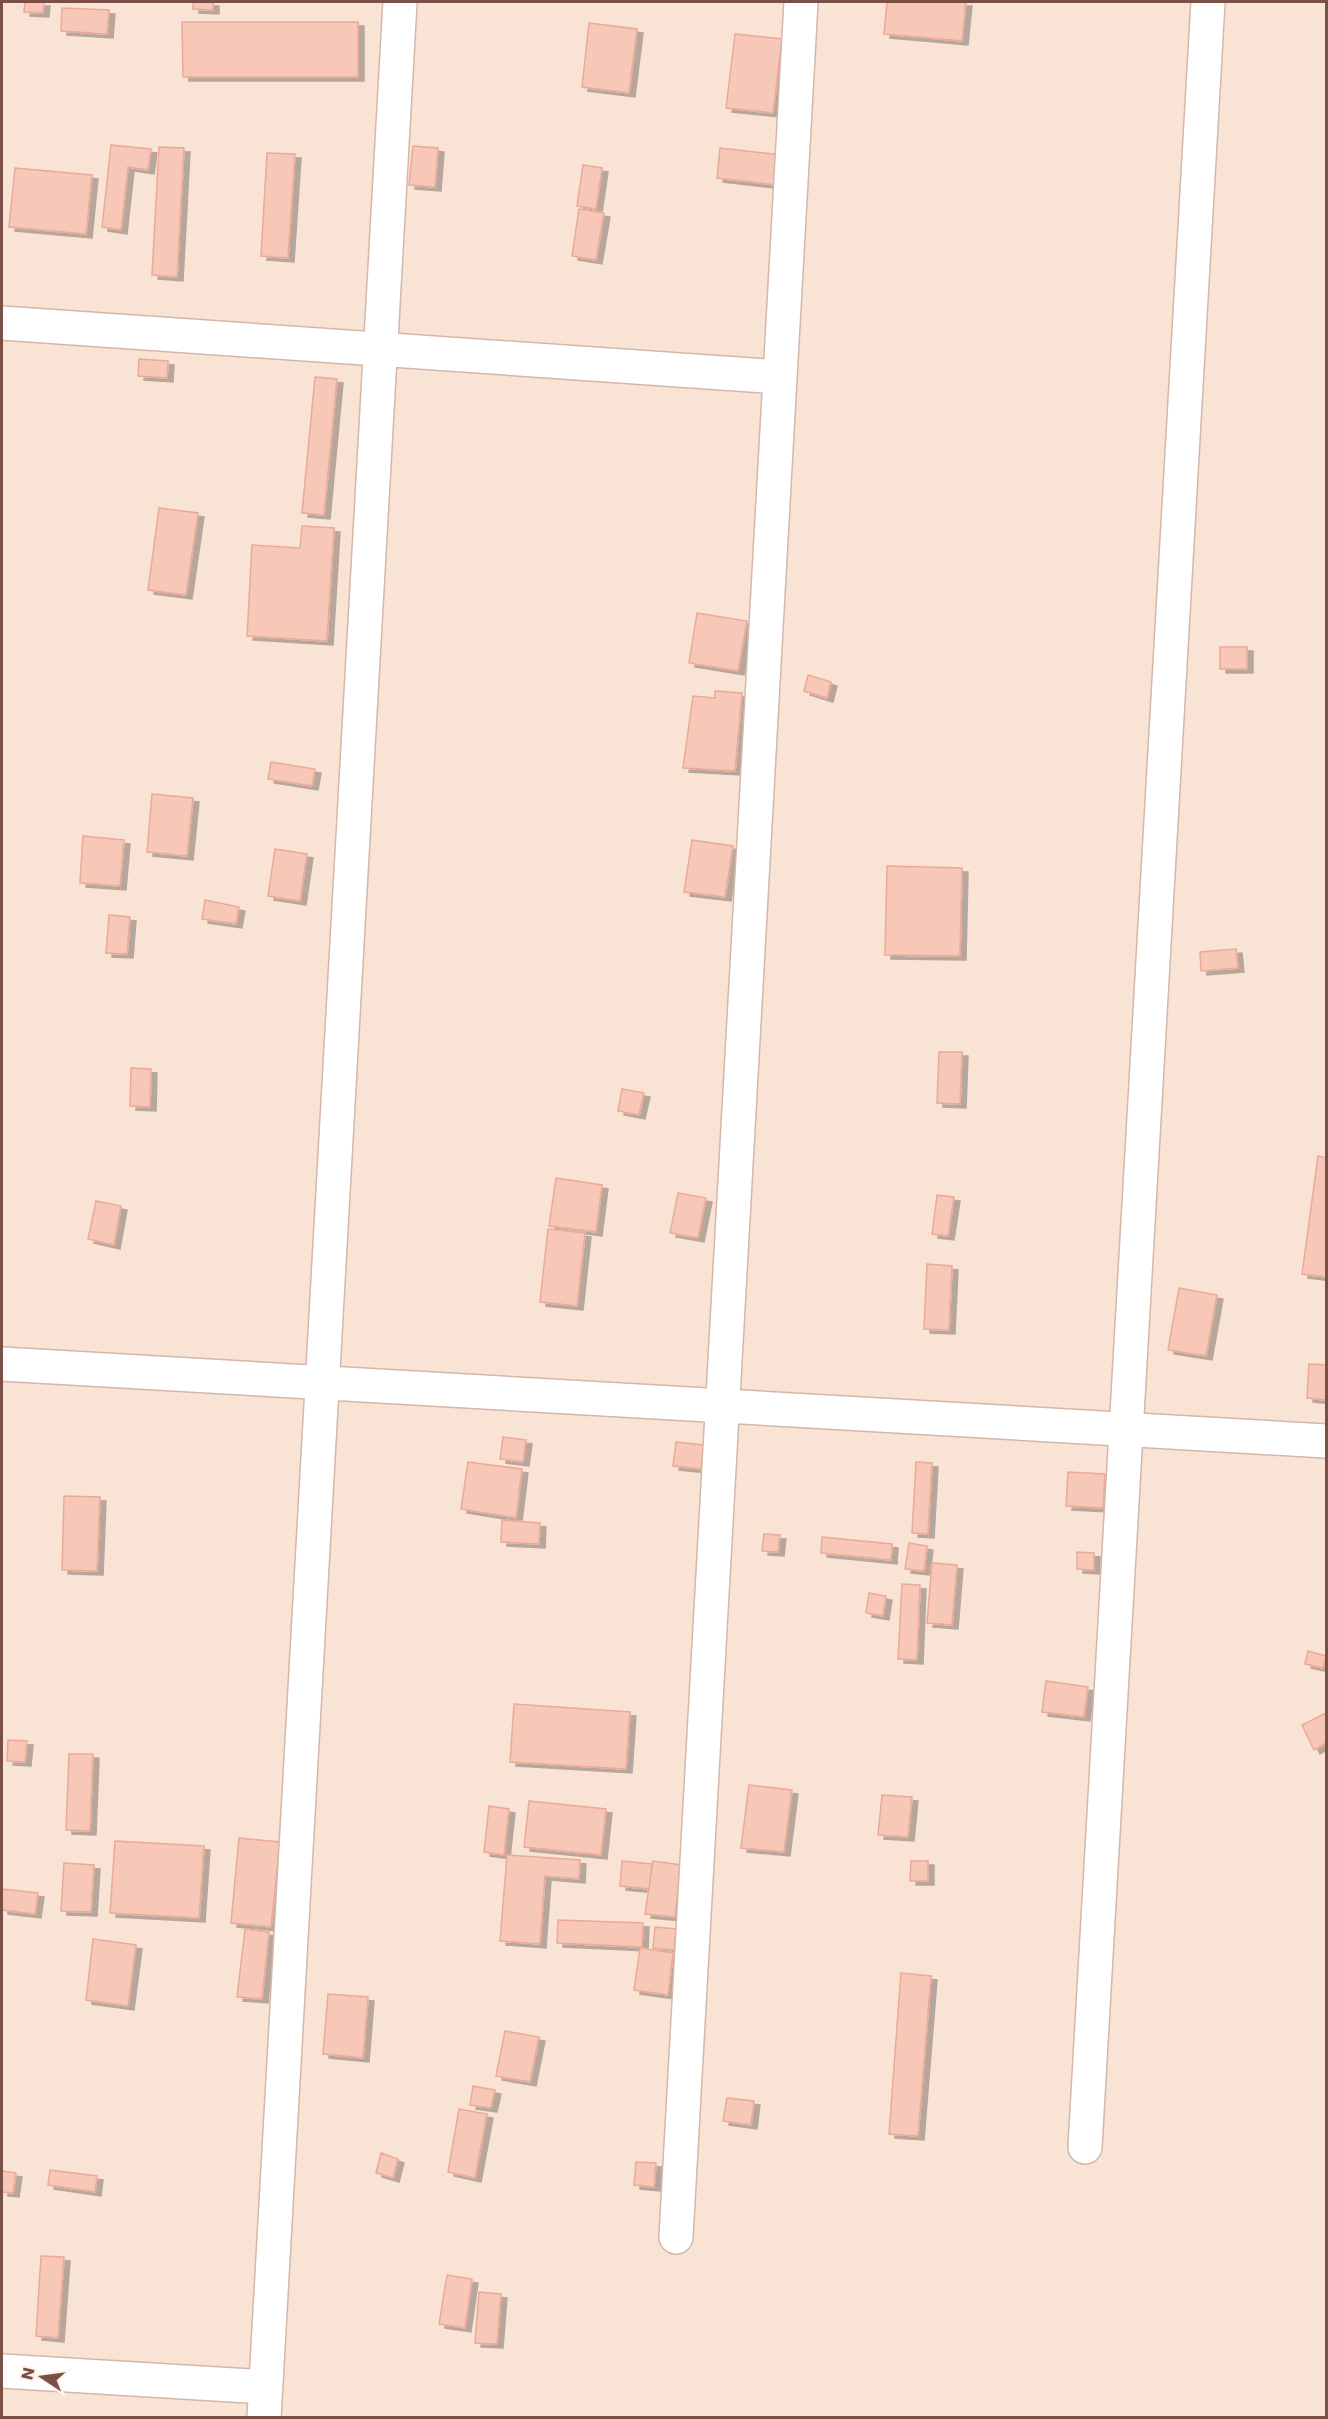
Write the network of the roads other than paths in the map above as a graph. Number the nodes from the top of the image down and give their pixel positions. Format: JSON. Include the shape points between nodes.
{"nodes":[{"id":1,"x":400,"y":2,"type":"edge"},
{"id":2,"x":801,"y":2,"type":"edge"},
{"id":3,"x":1208,"y":2,"type":"edge"},
{"id":4,"x":2,"y":323,"type":"edge"},
{"id":5,"x":380,"y":350,"type":"junction"},
{"id":6,"x":780,"y":378,"type":"junction"},
{"id":7,"x":2,"y":1364,"type":"edge"},
{"id":8,"x":322,"y":1383,"type":"junction"},
{"id":9,"x":722,"y":1406,"type":"junction"},
{"id":10,"x":1126,"y":1429,"type":"junction"},
{"id":11,"x":1326,"y":1441,"type":"edge"},
{"id":12,"x":1085,"y":2147,"type":"dead end"},
{"id":13,"x":676,"y":2237,"type":"dead end"},
{"id":14,"x":2,"y":2370,"type":"edge"},
{"id":15,"x":265,"y":2402,"type":"edge"}],
"edges":[{"from":1,"to":5,"type":"street"},
{"from":2,"to":6,"type":"street"},
{"from":3,"to":10,"type":"street"},
{"from":4,"to":5,"type":"street"},
{"from":5,"to":6,"type":"street"},
{"from":5,"to":8,"type":"street"},
{"from":6,"to":9,"type":"street"},
{"from":7,"to":8,"type":"street"},
{"from":8,"to":9,"type":"street"},
{"from":8,"to":15,"type":"street"},
{"from":9,"to":10,"type":"street"},
{"from":9,"to":13,"type":"street"},
{"from":10,"to":11,"type":"street"},
{"from":10,"to":12,"type":"street"},
{"from":14,"to":15,"type":"street"}]}
